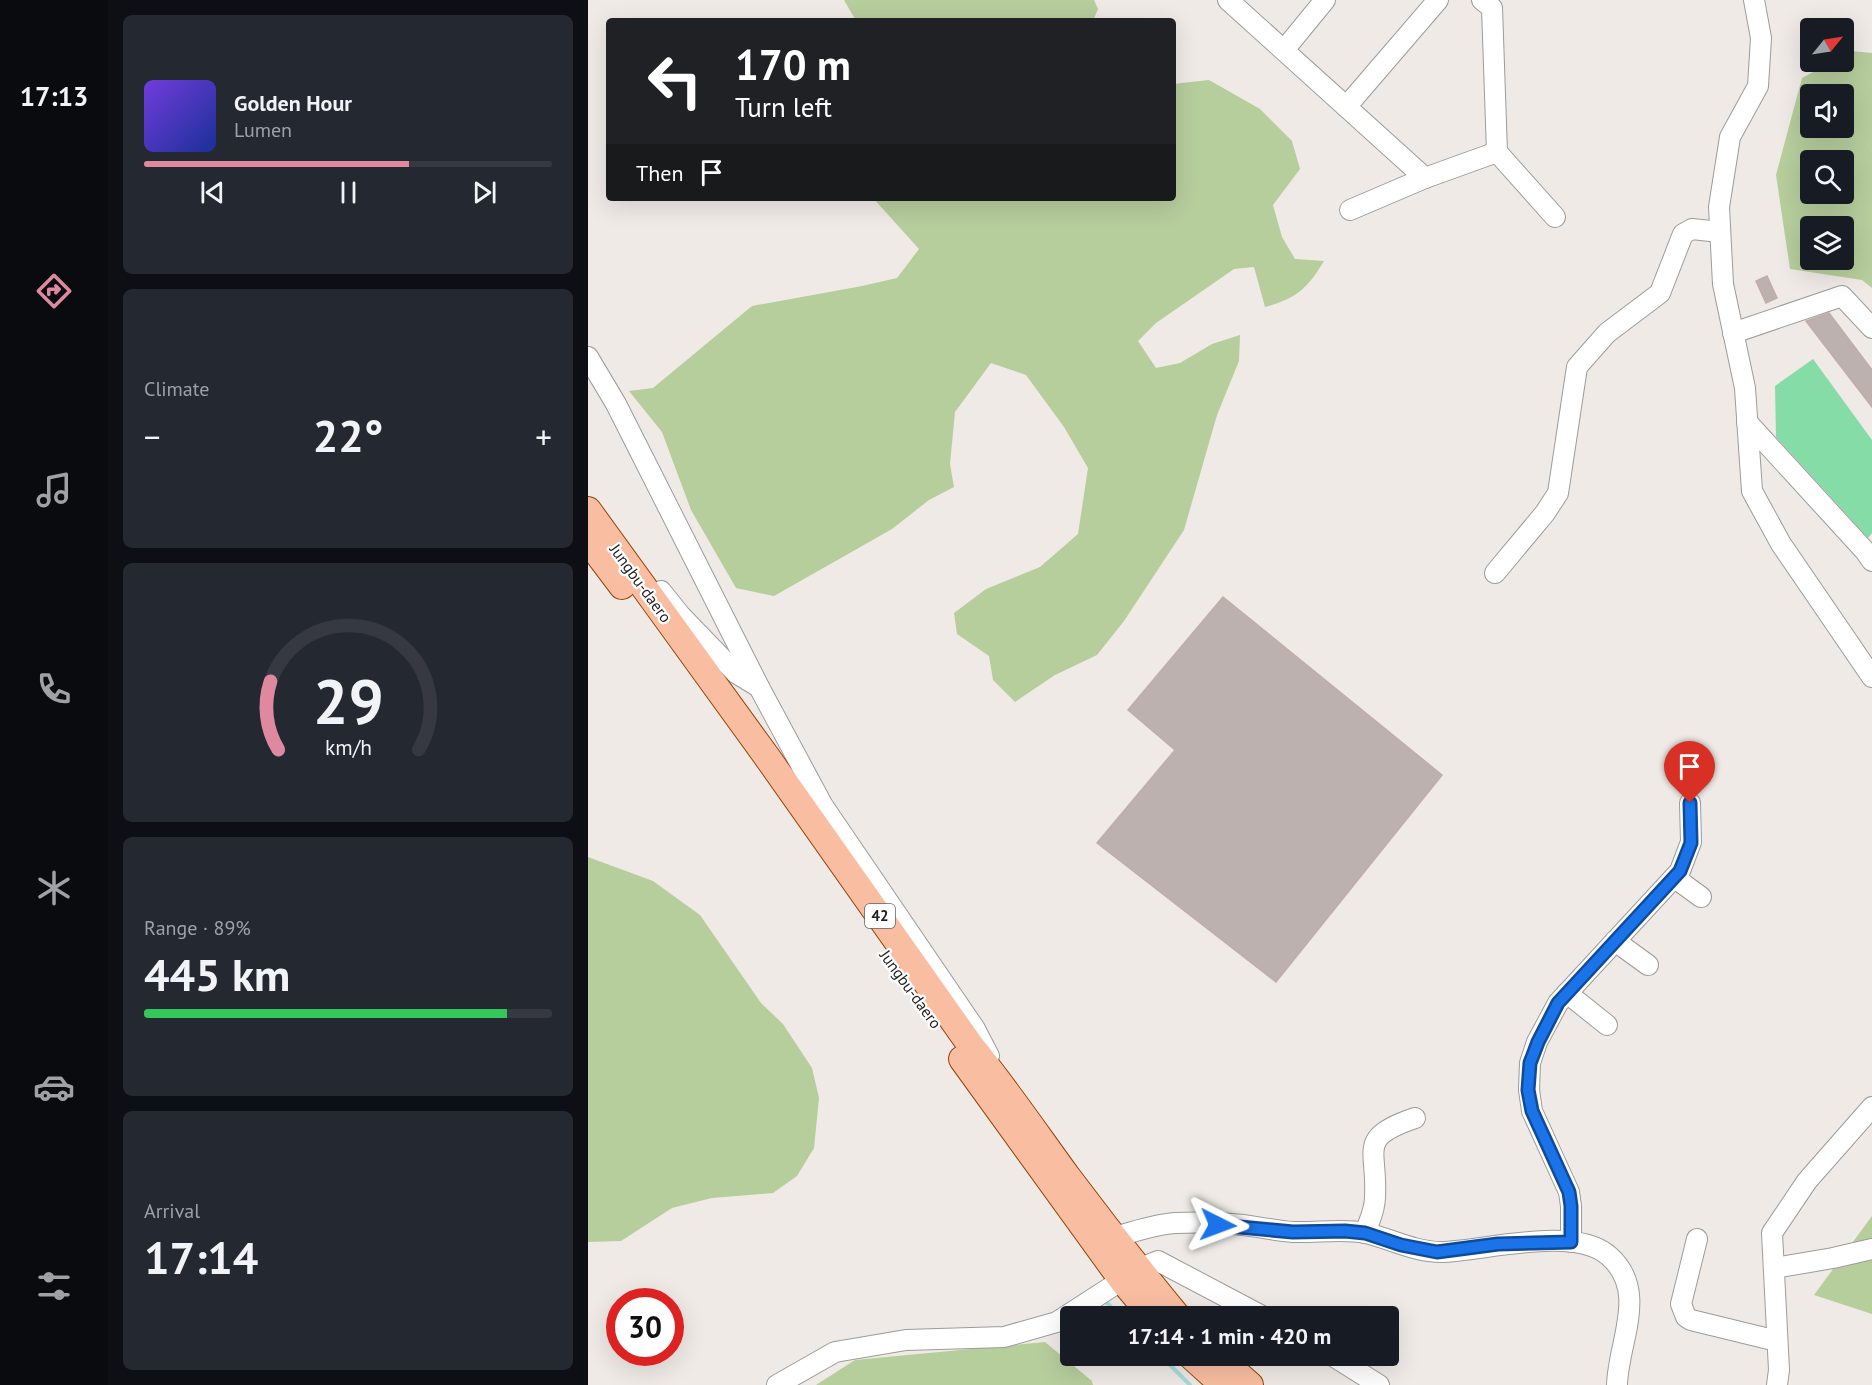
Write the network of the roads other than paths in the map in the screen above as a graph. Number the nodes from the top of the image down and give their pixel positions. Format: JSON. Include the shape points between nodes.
{"nodes":[{"id":1,"x":1228,"y":0,"type":"edge"},
{"id":2,"x":1325,"y":0,"type":"edge"},
{"id":3,"x":1438,"y":0,"type":"edge"},
{"id":4,"x":1482,"y":0,"type":"edge"},
{"id":5,"x":1754,"y":0,"type":"edge"},
{"id":6,"x":1284,"y":50,"type":"junction"},
{"id":7,"x":1346,"y":107,"type":"junction"},
{"id":8,"x":1497,"y":152,"type":"junction"},
{"id":9,"x":1425,"y":178,"type":"junction"},
{"id":10,"x":1350,"y":210,"type":"dead end"},
{"id":11,"x":1555,"y":217,"type":"dead end"},
{"id":12,"x":1720,"y":232,"type":"junction"},
{"id":13,"x":1872,"y":328,"type":"edge"},
{"id":14,"x":1733,"y":333,"type":"junction"},
{"id":15,"x":588,"y":357,"type":"edge"},
{"id":16,"x":1747,"y":422,"type":"junction"},
{"id":17,"x":588,"y":510,"type":"edge"},
{"id":18,"x":598,"y":539,"type":"edge"},
{"id":19,"x":1872,"y":561,"type":"edge"},
{"id":20,"x":1495,"y":573,"type":"dead end"},
{"id":21,"x":1872,"y":676,"type":"edge"},
{"id":22,"x":759,"y":687,"type":"junction"},
{"id":23,"x":1690,"y":803,"type":"dead end"},
{"id":24,"x":1675,"y":878,"type":"junction"},
{"id":25,"x":1701,"y":897,"type":"dead end"},
{"id":26,"x":1615,"y":941,"type":"junction"},
{"id":27,"x":1648,"y":965,"type":"dead end"},
{"id":28,"x":1568,"y":993,"type":"junction"},
{"id":29,"x":1607,"y":1025,"type":"dead end"},
{"id":30,"x":1002,"y":1084,"type":"junction"},
{"id":31,"x":1872,"y":1107,"type":"edge"},
{"id":32,"x":1415,"y":1118,"type":"dead end"},
{"id":33,"x":1365,"y":1233,"type":"junction"},
{"id":34,"x":1114,"y":1237,"type":"junction"},
{"id":35,"x":1697,"y":1239,"type":"dead end"},
{"id":36,"x":1571,"y":1242,"type":"junction"},
{"id":37,"x":1872,"y":1249,"type":"edge"},
{"id":38,"x":1774,"y":1268,"type":"junction"},
{"id":39,"x":1130,"y":1274,"type":"junction"},
{"id":40,"x":1147,"y":1306,"type":"edge"},
{"id":41,"x":1166,"y":1306,"type":"edge"},
{"id":42,"x":1243,"y":1306,"type":"edge"},
{"id":43,"x":1777,"y":1341,"type":"junction"},
{"id":44,"x":1202,"y":1366,"type":"edge"},
{"id":45,"x":1228,"y":1366,"type":"edge"},
{"id":46,"x":1349,"y":1366,"type":"edge"},
{"id":47,"x":777,"y":1385,"type":"edge"},
{"id":48,"x":1223,"y":1385,"type":"edge"},
{"id":49,"x":1250,"y":1385,"type":"edge"},
{"id":50,"x":1379,"y":1385,"type":"edge"},
{"id":51,"x":1617,"y":1385,"type":"edge"},
{"id":52,"x":1777,"y":1385,"type":"edge"}],
"edges":[{"from":1,"to":6,"type":"street"},
{"from":2,"to":6,"type":"street"},
{"from":3,"to":7,"type":"street"},
{"from":4,"to":8,"type":"street","via":[[1492,8]]},
{"from":5,"to":12,"type":"street","via":[[1761,38],[1758,86],[1730,137],[1719,207]]},
{"from":6,"to":7,"type":"street"},
{"from":7,"to":9,"type":"street"},
{"from":8,"to":9,"type":"street"},
{"from":8,"to":11,"type":"street"},
{"from":9,"to":10,"type":"street"},
{"from":12,"to":14,"type":"street","via":[[1723,284]]},
{"from":12,"to":20,"type":"street","via":[[1692,230],[1683,234],[1660,293],[1607,333],[1577,367],[1558,493]]},
{"from":13,"to":14,"type":"street","via":[[1842,296]]},
{"from":14,"to":16,"type":"street","via":[[1745,388]]},
{"from":15,"to":22,"type":"street","via":[[616,404]]},
{"from":16,"to":19,"type":"street"},
{"from":16,"to":21,"type":"street","via":[[1752,491],[1781,544]]},
{"from":17,"to":18,"type":"main road","name":"Jungbu-daero","number":"42"},
{"from":18,"to":22,"type":"street","via":[[637,561],[681,616],[736,673]]},
{"from":18,"to":30,"type":"main road","name":"Jungbu-daero","number":"42","via":[[774,766],[971,1046]]},
{"from":18,"to":39,"type":"main road","name":"Jungbu-daero","number":"42","via":[[666,645]]},
{"from":22,"to":30,"type":"street","via":[[823,806],[975,1029]]},
{"from":23,"to":24,"type":"street","via":[[1691,843]]},
{"from":24,"to":25,"type":"street"},
{"from":24,"to":26,"type":"street"},
{"from":26,"to":27,"type":"street"},
{"from":26,"to":28,"type":"street"},
{"from":28,"to":29,"type":"street"},
{"from":28,"to":36,"type":"street","via":[[1558,1003],[1538,1042],[1530,1063],[1528,1090],[1532,1111],[1569,1192]]},
{"from":30,"to":34,"type":"main road","name":"Jungbu-daero","number":"42"},
{"from":31,"to":38,"type":"street","via":[[1808,1181],[1772,1233]]},
{"from":32,"to":33,"type":"street","via":[[1385,1130],[1375,1143],[1376,1195]]},
{"from":33,"to":34,"type":"street","via":[[1176,1223]]},
{"from":33,"to":36,"type":"street","via":[[1437,1252],[1498,1244]]},
{"from":34,"to":39,"type":"main road","name":"Jungbu-daero","number":"42"},
{"from":35,"to":43,"type":"street","via":[[1682,1304],[1686,1317]]},
{"from":36,"to":51,"type":"street","via":[[1609,1256],[1625,1278],[1630,1293]]},
{"from":37,"to":38,"type":"street"},
{"from":38,"to":43,"type":"street"},
{"from":39,"to":40,"type":"main road","name":"Jungbu-daero","number":"42"},
{"from":39,"to":41,"type":"main road","name":"Jungbu-daero","number":"42"},
{"from":39,"to":42,"type":"street","via":[[1158,1261]]},
{"from":39,"to":47,"type":"street","via":[[1057,1322],[1004,1337],[906,1340],[835,1352]]},
{"from":43,"to":52,"type":"street"},
{"from":44,"to":48,"type":"main road"},
{"from":45,"to":49,"type":"main road"},
{"from":46,"to":50,"type":"street"}]}
